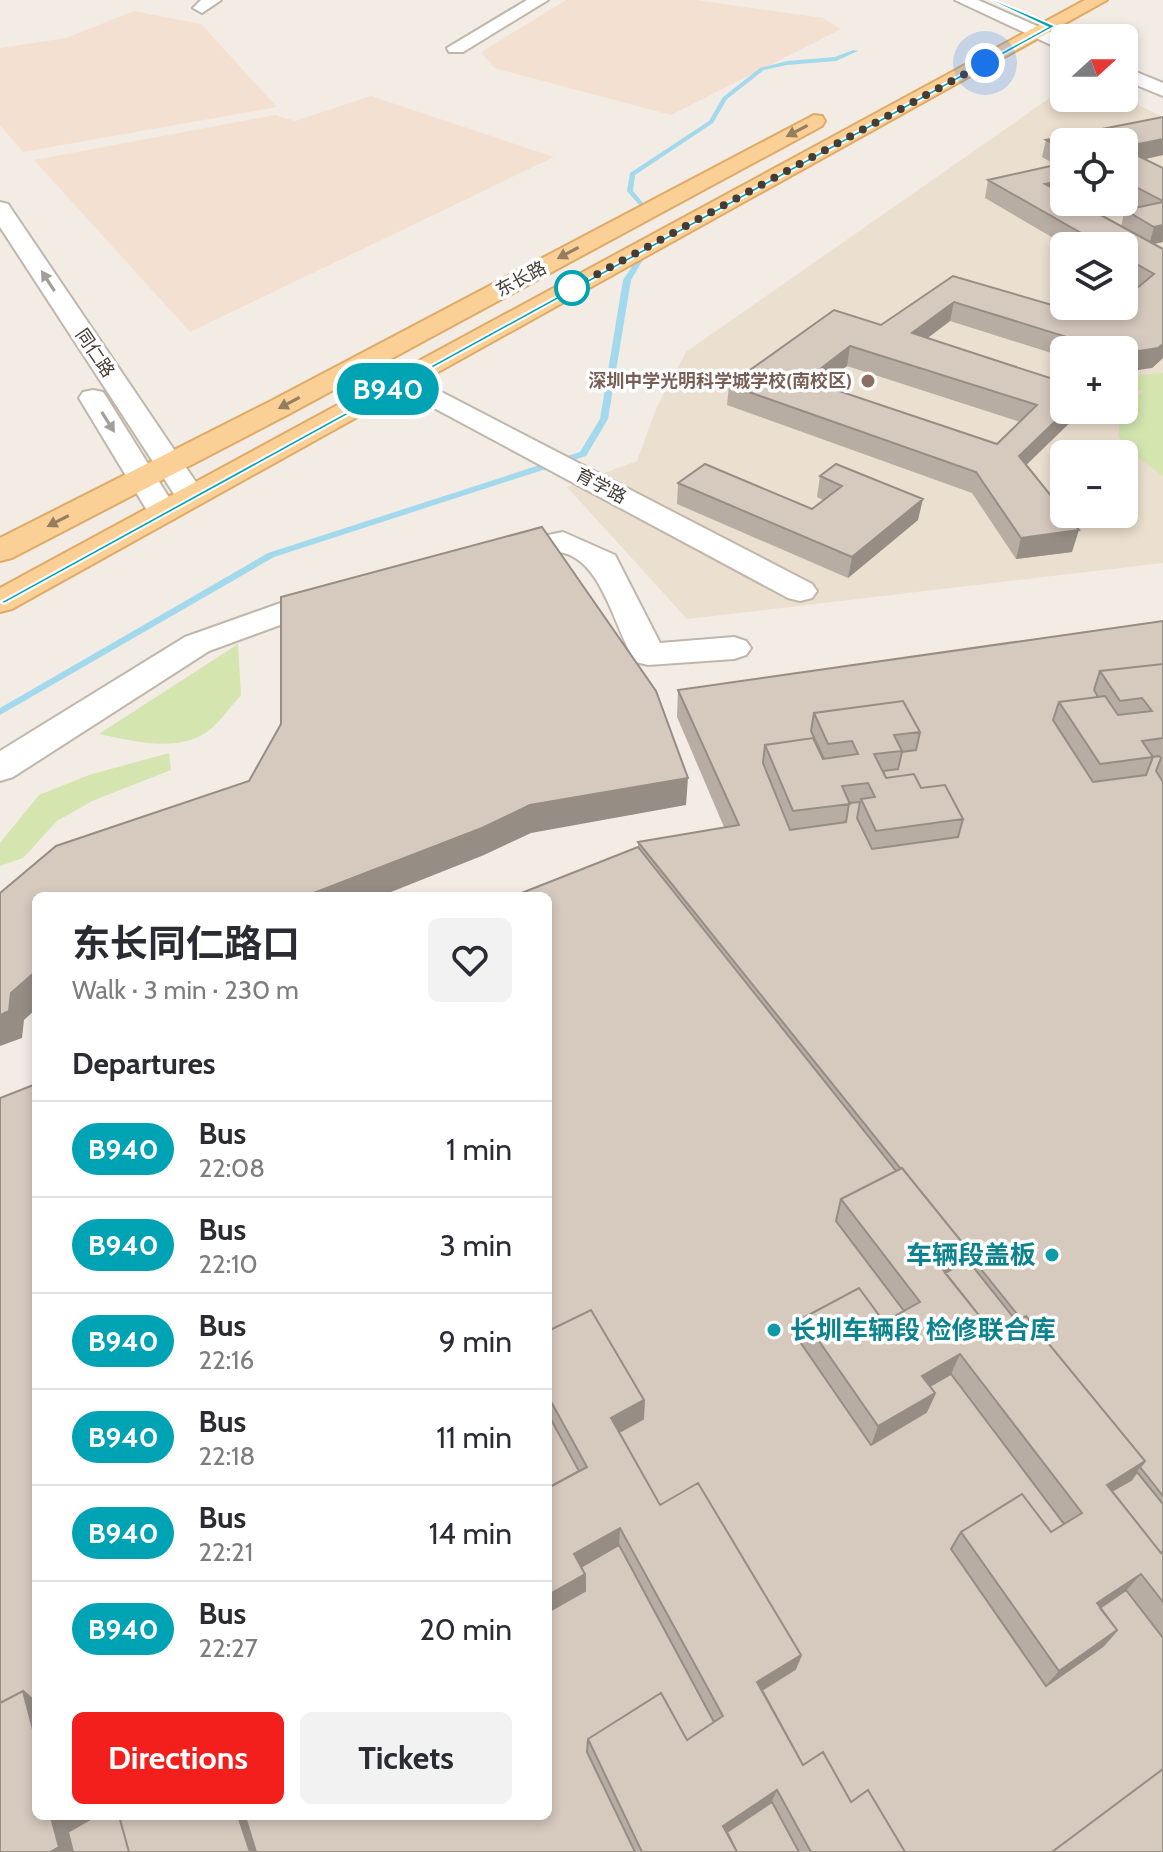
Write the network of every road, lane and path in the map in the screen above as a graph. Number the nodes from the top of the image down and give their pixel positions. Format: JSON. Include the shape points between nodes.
{"nodes":[{"id":1,"x":539,"y":0,"type":"edge"},
{"id":2,"x":964,"y":0,"type":"edge"},
{"id":3,"x":1098,"y":0,"type":"edge"},
{"id":4,"x":1011,"y":9,"type":"edge"},
{"id":5,"x":1066,"y":24,"type":"edge"},
{"id":6,"x":981,"y":32,"type":"dead end"},
{"id":7,"x":1050,"y":34,"type":"edge"},
{"id":8,"x":1050,"y":36,"type":"edge"},
{"id":9,"x":456,"y":48,"type":"dead end"},
{"id":10,"x":1138,"y":64,"type":"edge"},
{"id":11,"x":1163,"y":75,"type":"edge"},
{"id":12,"x":1138,"y":79,"type":"edge"},
{"id":13,"x":1163,"y":90,"type":"edge"},
{"id":14,"x":833,"y":111,"type":"dead end"},
{"id":15,"x":0,"y":209,"type":"edge"},
{"id":16,"x":0,"y":251,"type":"edge"},
{"id":17,"x":34,"y":305,"type":"dead end"},
{"id":18,"x":78,"y":351,"type":"junction"},
{"id":19,"x":403,"y":380,"type":"junction"},
{"id":20,"x":168,"y":465,"type":"junction"},
{"id":21,"x":140,"y":479,"type":"junction"},
{"id":22,"x":191,"y":497,"type":"junction"},
{"id":23,"x":163,"y":512,"type":"junction"},
{"id":24,"x":0,"y":551,"type":"edge"},
{"id":25,"x":461,"y":562,"type":"edge"},
{"id":26,"x":362,"y":587,"type":"edge"},
{"id":27,"x":800,"y":591,"type":"dead end"},
{"id":28,"x":0,"y":602,"type":"edge"},
{"id":29,"x":734,"y":648,"type":"dead end"},
{"id":30,"x":0,"y":768,"type":"edge"}],
"edges":[{"from":1,"to":9,"type":"street"},
{"from":2,"to":4,"type":"street"},
{"from":3,"to":5,"type":"main road","name":"东长路"},
{"from":4,"to":6,"type":"main road"},
{"from":4,"to":7,"type":"street"},
{"from":8,"to":19,"type":"main road","name":"东长路"},
{"from":10,"to":11,"type":"street"},
{"from":12,"to":13,"type":"street"},
{"from":14,"to":20,"type":"main road","name":"东长路","one_way":true},
{"from":18,"to":15,"type":"street","name":"同仁路","one_way":true},
{"from":16,"to":17,"type":"street"},
{"from":18,"to":20,"type":"street","name":"同仁路"},
{"from":18,"to":21,"type":"street","name":"同仁路","one_way":true},
{"from":19,"to":22,"type":"main road","name":"东长路"},
{"from":19,"to":27,"type":"street","name":"育学路"},
{"from":20,"to":21,"type":"main road","name":"东长路"},
{"from":20,"to":22,"type":"street","name":"同仁路"},
{"from":21,"to":23,"type":"street","name":"同仁路"},
{"from":21,"to":24,"type":"main road","name":"东长路","one_way":true},
{"from":22,"to":23,"type":"main road","name":"东长路"},
{"from":23,"to":28,"type":"main road","name":"东长路"},
{"from":25,"to":29,"type":"street","via":[[563,542],[604,562],[648,654]]},
{"from":26,"to":30,"type":"street","via":[[197,644]]}]}
